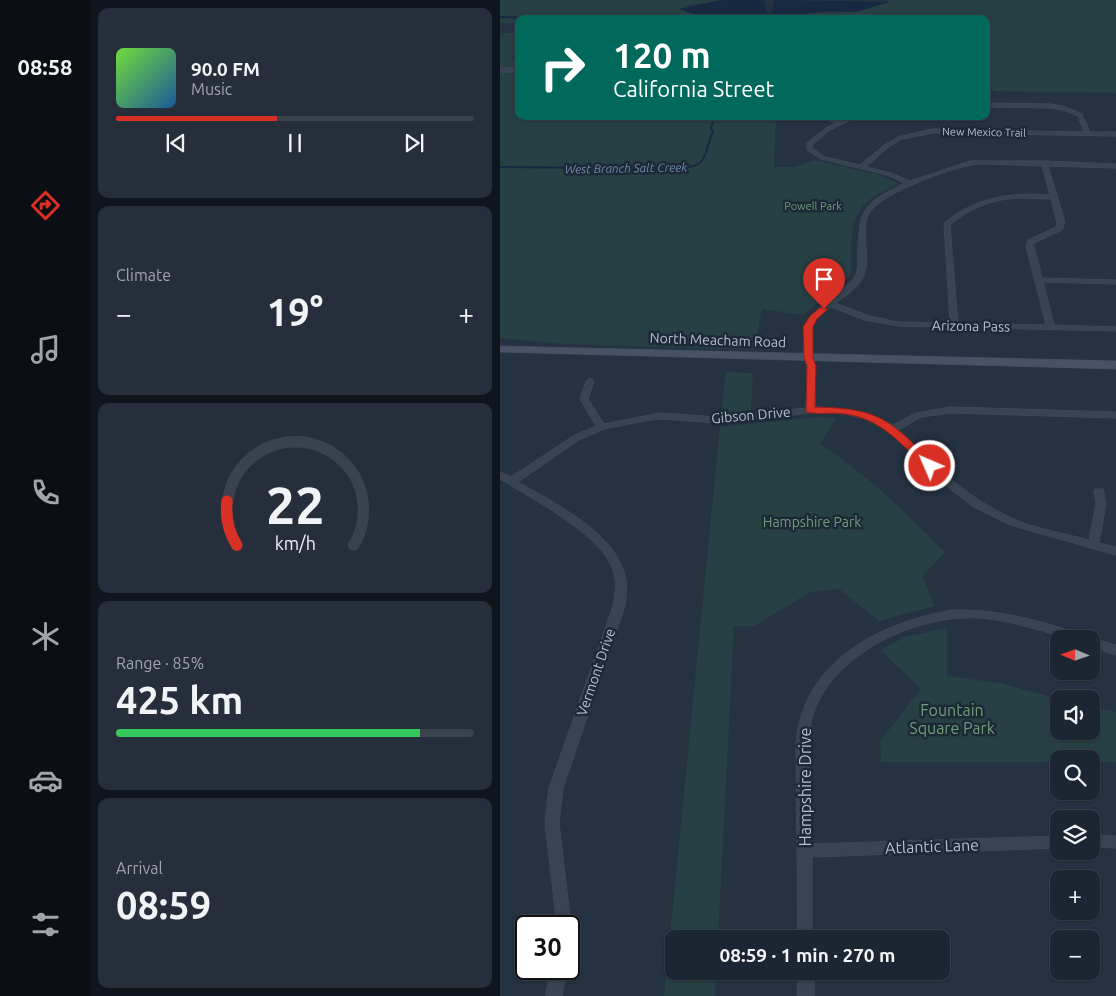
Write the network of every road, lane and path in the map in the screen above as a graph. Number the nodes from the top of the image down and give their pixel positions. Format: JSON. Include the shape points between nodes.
{"nodes":[{"id":1,"x":500,"y":70,"type":"edge"},
{"id":2,"x":515,"y":70,"type":"edge"},
{"id":3,"x":990,"y":105,"type":"edge"},
{"id":4,"x":834,"y":120,"type":"edge"},
{"id":5,"x":846,"y":120,"type":"edge"},
{"id":6,"x":841,"y":122,"type":"junction"},
{"id":7,"x":1088,"y":134,"type":"junction"},
{"id":8,"x":1116,"y":134,"type":"edge"},
{"id":9,"x":1044,"y":163,"type":"junction"},
{"id":10,"x":863,"y":166,"type":"junction"},
{"id":11,"x":1116,"y":166,"type":"edge"},
{"id":12,"x":910,"y":183,"type":"junction"},
{"id":13,"x":1054,"y":197,"type":"junction"},
{"id":14,"x":1038,"y":280,"type":"junction"},
{"id":15,"x":1116,"y":282,"type":"edge"},
{"id":16,"x":830,"y":304,"type":"junction"},
{"id":17,"x":954,"y":325,"type":"junction"},
{"id":18,"x":1051,"y":328,"type":"junction"},
{"id":19,"x":1116,"y":330,"type":"edge"},
{"id":20,"x":500,"y":349,"type":"edge"},
{"id":21,"x":500,"y":358,"type":"edge"},
{"id":22,"x":810,"y":362,"type":"junction"},
{"id":23,"x":1116,"y":365,"type":"edge"},
{"id":24,"x":1116,"y":374,"type":"edge"},
{"id":25,"x":590,"y":380,"type":"dead end"},
{"id":26,"x":810,"y":410,"type":"junction"},
{"id":27,"x":1116,"y":415,"type":"edge"},
{"id":28,"x":601,"y":427,"type":"junction"},
{"id":29,"x":893,"y":429,"type":"junction"},
{"id":30,"x":500,"y":475,"type":"edge"},
{"id":31,"x":511,"y":482,"type":"junction"},
{"id":32,"x":1099,"y":491,"type":"dead end"},
{"id":33,"x":1094,"y":544,"type":"junction"},
{"id":34,"x":1116,"y":551,"type":"edge"},
{"id":35,"x":1056,"y":630,"type":"edge"},
{"id":36,"x":1100,"y":645,"type":"edge"},
{"id":37,"x":1116,"y":650,"type":"edge"},
{"id":38,"x":1100,"y":841,"type":"edge"},
{"id":39,"x":1050,"y":842,"type":"edge"},
{"id":40,"x":1116,"y":842,"type":"edge"},
{"id":41,"x":805,"y":851,"type":"junction"},
{"id":42,"x":563,"y":915,"type":"edge"},
{"id":43,"x":806,"y":930,"type":"edge"},
{"id":44,"x":556,"y":980,"type":"edge"},
{"id":45,"x":806,"y":980,"type":"edge"},
{"id":46,"x":554,"y":996,"type":"edge"},
{"id":47,"x":806,"y":996,"type":"edge"}],
"edges":[{"from":1,"to":2,"type":"street"},
{"from":3,"to":7,"type":"street","via":[[1064,108],[1080,115]]},
{"from":4,"to":6,"type":"street"},
{"from":5,"to":6,"type":"street"},
{"from":6,"to":10,"type":"street","via":[[809,144],[809,149],[823,158]]},
{"from":7,"to":8,"type":"street","name":"New Mexico Trail"},
{"from":7,"to":10,"type":"street","name":"New Mexico Trail","via":[[916,133],[885,147]]},
{"from":9,"to":11,"type":"street"},
{"from":9,"to":12,"type":"street","via":[[970,163]]},
{"from":9,"to":13,"type":"street"},
{"from":10,"to":12,"type":"street"},
{"from":12,"to":16,"type":"street","via":[[882,197],[867,211],[862,226],[860,276]]},
{"from":13,"to":14,"type":"street","via":[[1061,222],[1059,228],[1031,242],[1030,246]]},
{"from":13,"to":17,"type":"street","via":[[1003,197],[946,224]]},
{"from":14,"to":15,"type":"street"},
{"from":14,"to":18,"type":"street"},
{"from":16,"to":17,"type":"street","name":"Arizona Pass","via":[[868,318],[898,324]]},
{"from":16,"to":22,"type":"street","via":[[813,318],[808,327]]},
{"from":17,"to":18,"type":"street","name":"Arizona Pass"},
{"from":18,"to":19,"type":"street","name":"Arizona Pass"},
{"from":20,"to":22,"type":"main road","name":"North Meacham Road"},
{"from":21,"to":22,"type":"main road","name":"North Meacham Road"},
{"from":22,"to":23,"type":"main road","name":"North Meacham Road"},
{"from":22,"to":24,"type":"main road","name":"North Meacham Road"},
{"from":22,"to":26,"type":"street"},
{"from":25,"to":28,"type":"street","via":[[584,399]]},
{"from":26,"to":28,"type":"street","name":"Gibson Drive","via":[[718,420],[652,417]]},
{"from":26,"to":29,"type":"street","name":"Gibson Drive","via":[[845,411],[873,418]]},
{"from":27,"to":29,"type":"street","via":[[951,410],[919,415]]},
{"from":28,"to":31,"type":"street","name":"Gibson Drive","via":[[576,438]]},
{"from":29,"to":33,"type":"street","name":"Gibson Drive","via":[[943,479],[976,504],[1014,523]]},
{"from":30,"to":31,"type":"street","name":"Vermont Drive"},
{"from":31,"to":42,"type":"street","name":"Vermont Drive","via":[[587,532],[608,550],[618,567],[623,586],[556,788],[552,823]]},
{"from":32,"to":33,"type":"street","via":[[1101,504]]},
{"from":33,"to":34,"type":"street","name":"Gibson Drive"},
{"from":35,"to":41,"type":"street","name":"Hampshire Drive","via":[[978,614],[940,616],[898,627],[848,657],[818,689],[805,720]]},
{"from":36,"to":37,"type":"street"},
{"from":38,"to":40,"type":"street"},
{"from":39,"to":41,"type":"street","name":"Atlantic Lane"},
{"from":41,"to":43,"type":"street","name":"Hampshire Drive"},
{"from":44,"to":46,"type":"street"},
{"from":45,"to":47,"type":"street"}]}
